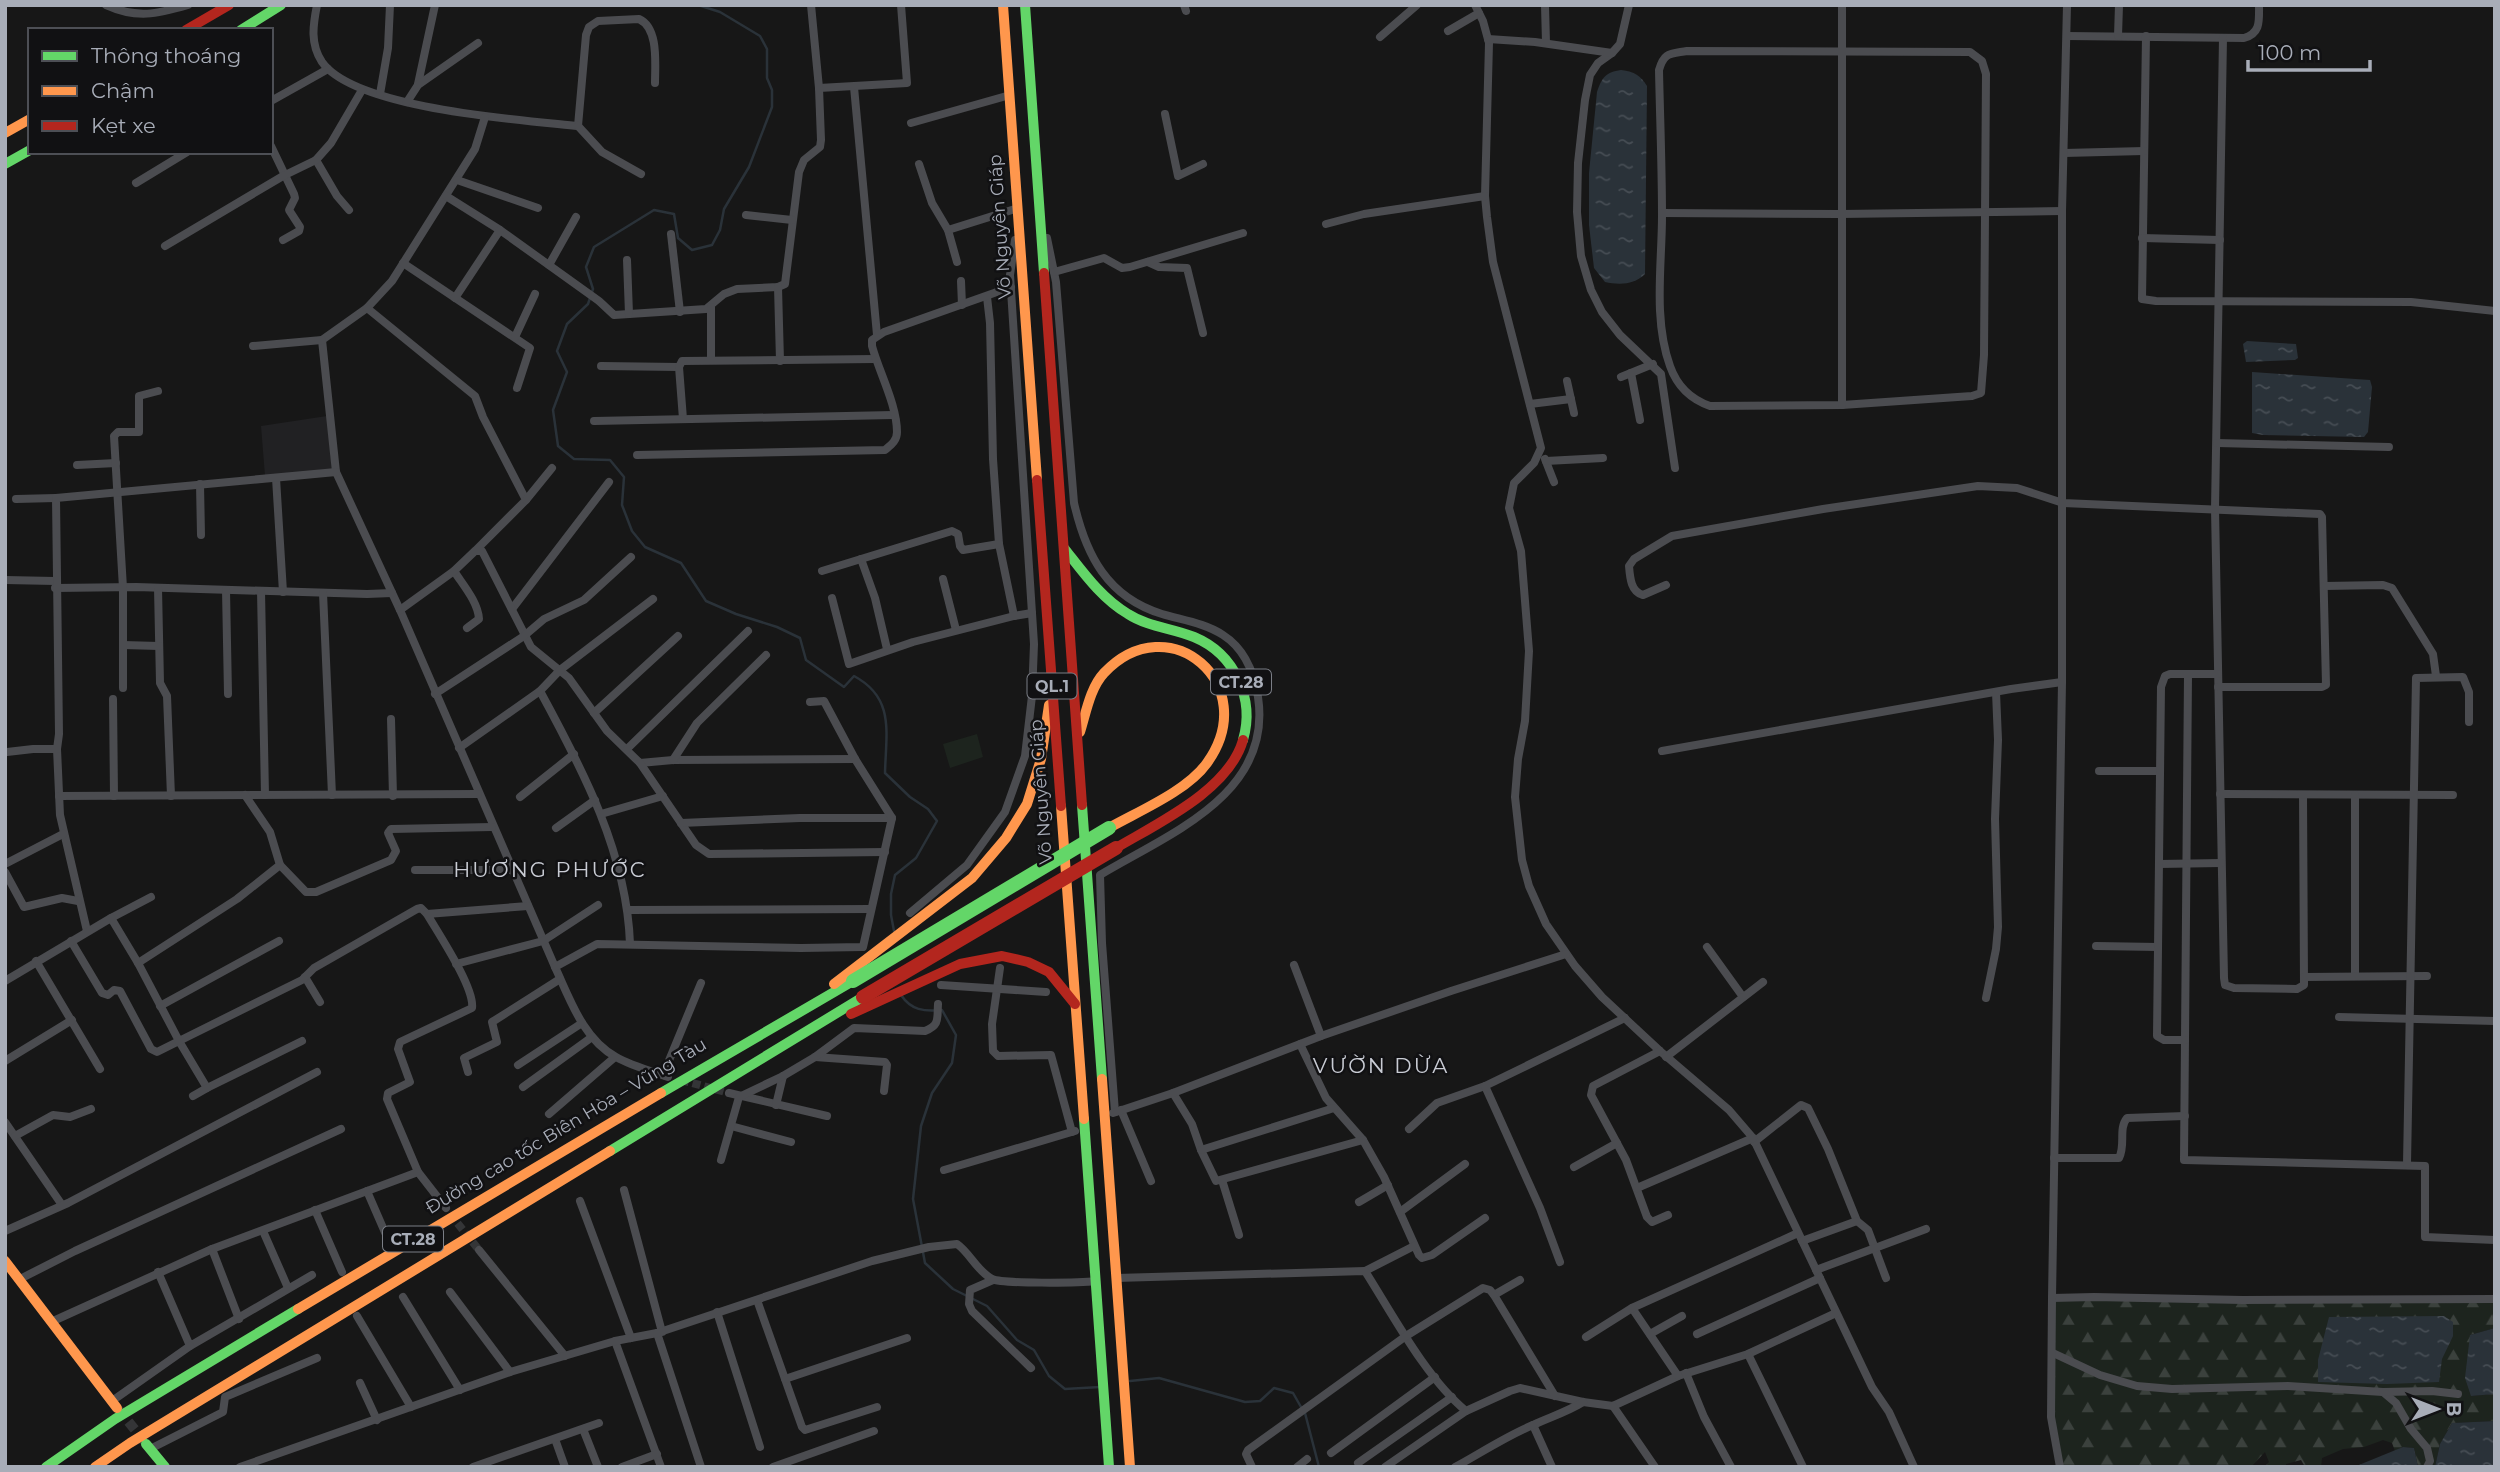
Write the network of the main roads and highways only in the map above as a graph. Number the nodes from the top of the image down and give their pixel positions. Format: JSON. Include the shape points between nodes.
{"nodes":[{"id":1,"x":229,"y":5,"type":"edge"},
{"id":2,"x":281,"y":5,"type":"edge"},
{"id":3,"x":1003,"y":5,"type":"edge"},
{"id":4,"x":1025,"y":5,"type":"edge"},
{"id":5,"x":189,"y":28,"type":"edge"},
{"id":6,"x":244,"y":28,"type":"edge"},
{"id":7,"x":28,"y":119,"type":"edge"},
{"id":8,"x":5,"y":132,"type":"edge"},
{"id":9,"x":28,"y":151,"type":"edge"},
{"id":10,"x":5,"y":164,"type":"edge"},
{"id":11,"x":1064,"y":548,"type":"junction"},
{"id":12,"x":1053,"y":694,"type":"junction"},
{"id":13,"x":1078,"y":740,"type":"junction"},
{"id":14,"x":1075,"y":1004,"type":"junction"},
{"id":15,"x":786,"y":1019,"type":"junction"},
{"id":16,"x":797,"y":1038,"type":"junction"},
{"id":17,"x":5,"y":1261,"type":"edge"},
{"id":18,"x":115,"y":1405,"type":"tunnel mouth"},
{"id":19,"x":148,"y":1446,"type":"tunnel mouth"},
{"id":20,"x":46,"y":1467,"type":"edge"},
{"id":21,"x":95,"y":1467,"type":"edge"},
{"id":22,"x":165,"y":1467,"type":"edge"},
{"id":23,"x":1109,"y":1467,"type":"edge"},
{"id":24,"x":1130,"y":1467,"type":"edge"}],
"edges":[{"from":1,"to":5,"type":"main road"},
{"from":2,"to":6,"type":"main road"},
{"from":3,"to":12,"type":"main road","name":"Võ Nguyên Giáp","number":"QL.1"},
{"from":4,"to":11,"type":"main road","number":"QL.1"},
{"from":7,"to":8,"type":"main road"},
{"from":9,"to":10,"type":"main road"},
{"from":11,"to":13,"type":"main road","number":"QL.1"},
{"from":11,"to":16,"type":"main road","number":"CT.28","bridge":true,"via":[[1101,596],[1124,613],[1189,635],[1227,659],[1240,680],[1248,708],[1245,736],[1234,762],[1192,802]]},
{"from":12,"to":14,"type":"main road","name":"Võ Nguyên Giáp","number":"QL.1"},
{"from":12,"to":15,"type":"main road","number":"CT.28","via":[[1046,710],[1041,760],[1027,804],[1006,838],[972,878],[909,920],[872,955]]},
{"from":13,"to":15,"type":"main road","number":"CT.28","bridge":true,"via":[[1102,675],[1118,659],[1138,649],[1182,650],[1202,662],[1217,679],[1225,700],[1220,744],[1205,766],[1181,784]]},
{"from":13,"to":24,"type":"main road","number":"QL.1","via":[[1114,1113],[1116,1278]]},
{"from":14,"to":16,"type":"main road","number":"CT.28","via":[[1049,972],[1028,961],[1002,956],[960,964]]},
{"from":14,"to":23,"type":"main road","name":"Võ Nguyên Giáp","number":"QL.1","via":[[1078,1129],[1096,1282]]},
{"from":15,"to":20,"type":"main road","name":"Đường cao tốc Biên Hòa – Vũng Tàu","number":"CT.28","via":[[115,1419]]},
{"from":16,"to":21,"type":"main road","number":"CT.28"},
{"from":17,"to":18,"type":"main road"},
{"from":19,"to":22,"type":"main road"}]}
